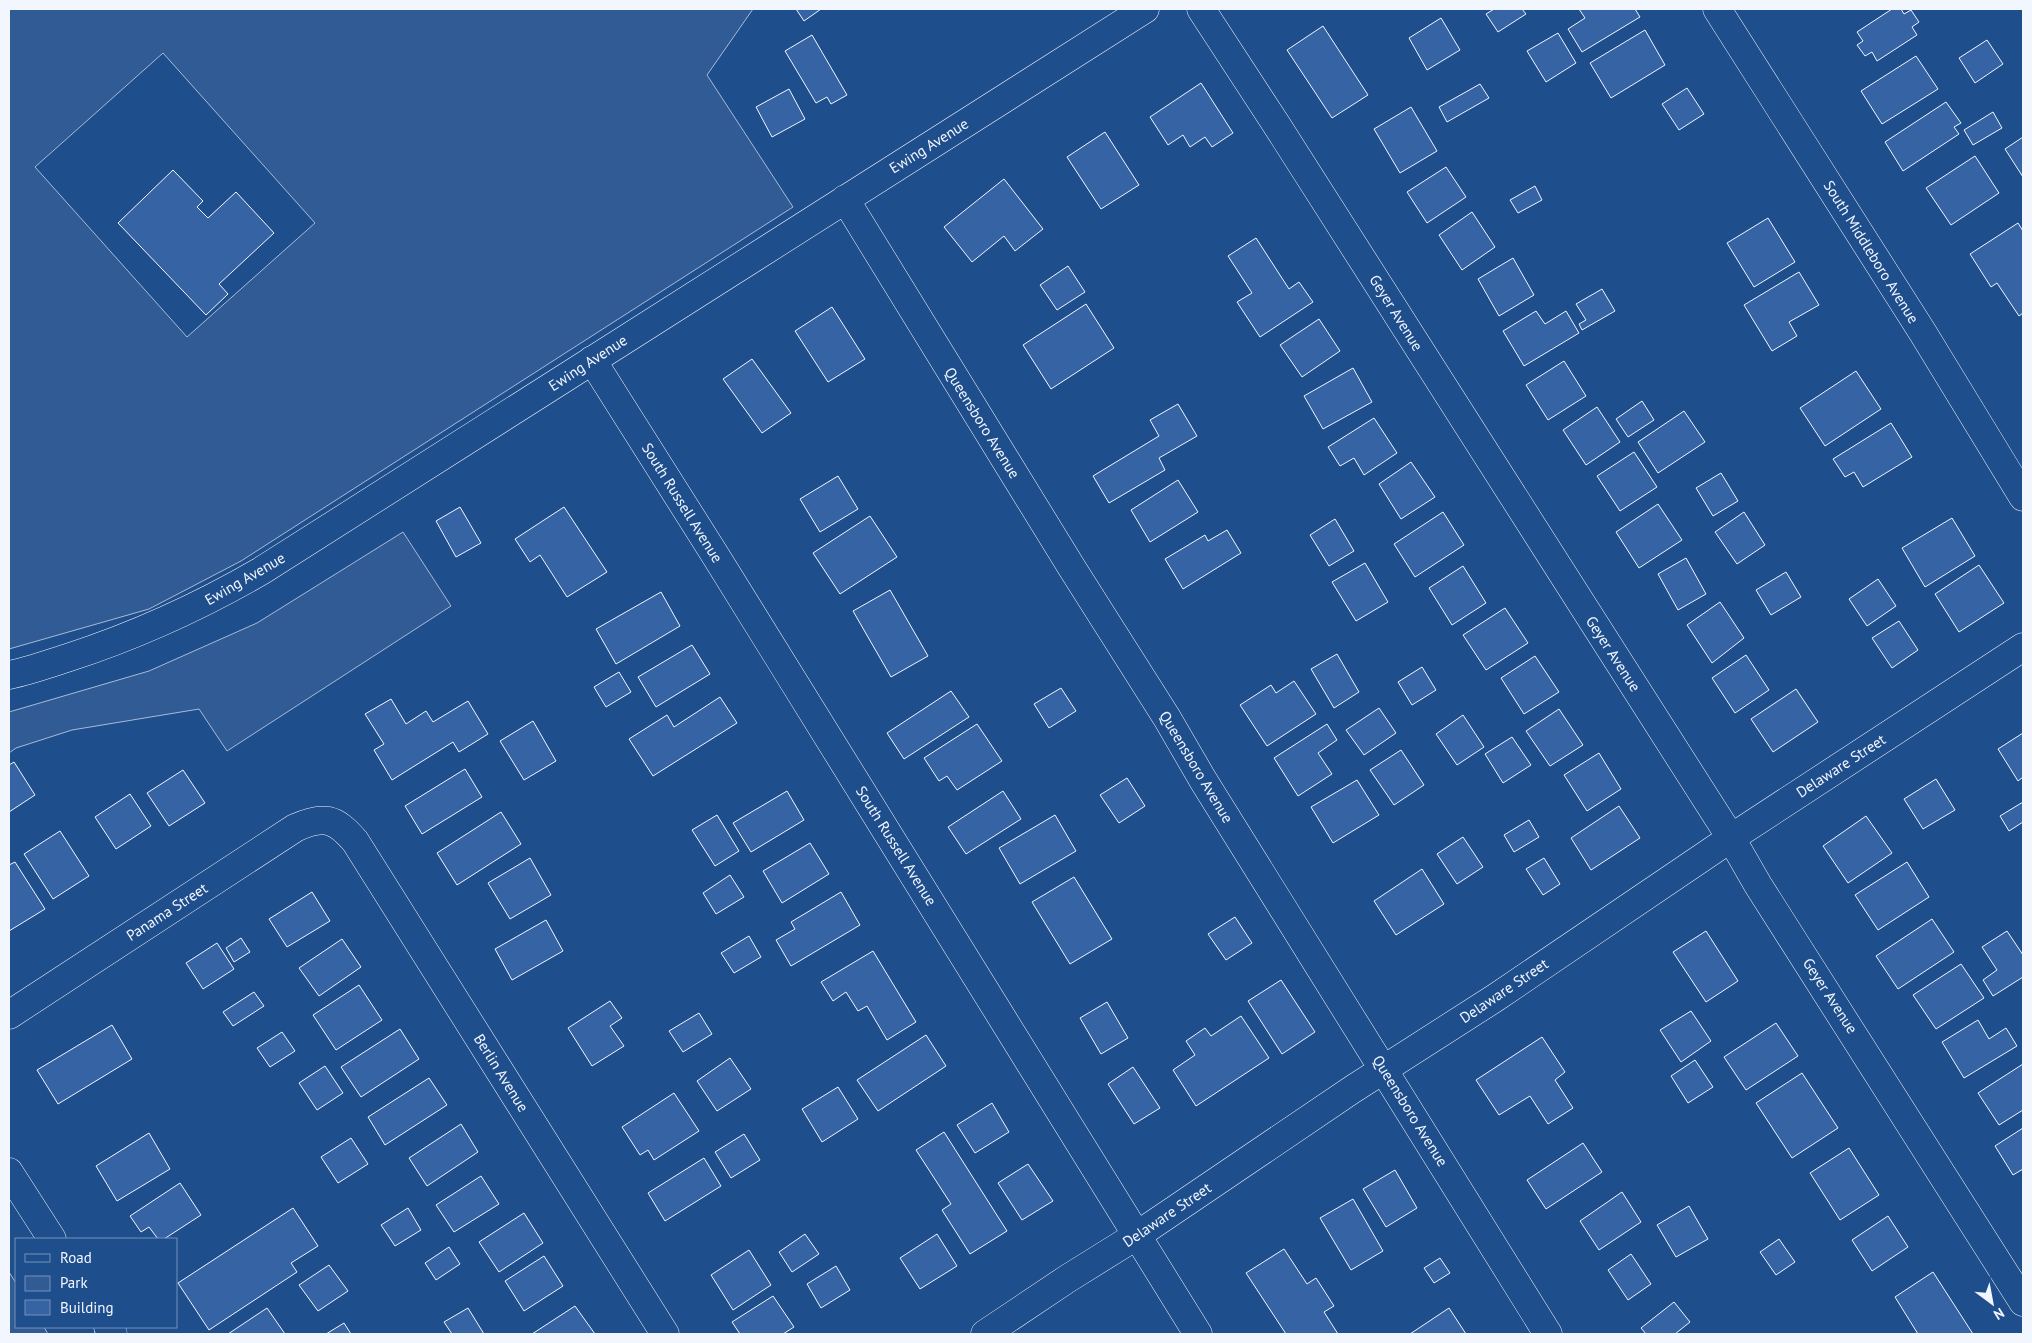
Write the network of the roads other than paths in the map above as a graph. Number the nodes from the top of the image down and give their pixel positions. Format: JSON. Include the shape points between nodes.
{"nodes":[{"id":1,"x":1145,"y":9,"type":"edge"},
{"id":2,"x":1200,"y":9,"type":"edge"},
{"id":3,"x":1717,"y":9,"type":"edge"},
{"id":4,"x":845,"y":199,"type":"junction"},
{"id":5,"x":592,"y":360,"type":"junction"},
{"id":6,"x":2023,"y":497,"type":"edge"},
{"id":7,"x":2023,"y":647,"type":"edge"},
{"id":8,"x":9,"y":675,"type":"edge"},
{"id":9,"x":329,"y":820,"type":"joint"},
{"id":10,"x":1731,"y":838,"type":"junction"},
{"id":11,"x":9,"y":1015,"type":"edge"},
{"id":12,"x":1384,"y":1069,"type":"junction"},
{"id":13,"x":9,"y":1172,"type":"edge"},
{"id":14,"x":1136,"y":1236,"type":"junction"},
{"id":15,"x":51,"y":1238,"type":"edge"},
{"id":16,"x":2023,"y":1302,"type":"edge"},
{"id":17,"x":665,"y":1334,"type":"edge"},
{"id":18,"x":985,"y":1334,"type":"edge"},
{"id":19,"x":1198,"y":1334,"type":"edge"},
{"id":20,"x":1548,"y":1334,"type":"edge"}],
"edges":[{"from":1,"to":4,"type":"street","name":"Ewing Avenue"},
{"from":2,"to":10,"type":"street","name":"Geyer Avenue"},
{"from":3,"to":6,"type":"street","name":"South Middleboro Avenue"},
{"from":4,"to":5,"type":"street","name":"Ewing Avenue"},
{"from":4,"to":12,"type":"street","name":"Queensboro Avenue"},
{"from":5,"to":8,"type":"street","name":"Ewing Avenue","via":[[216,597],[144,631]]},
{"from":5,"to":14,"type":"street","name":"South Russell Avenue"},
{"from":7,"to":10,"type":"street","name":"Delaware Street"},
{"from":9,"to":11,"type":"street","name":"Panama Street","via":[[313,820],[295,828]]},
{"from":9,"to":17,"type":"street","name":"Berlin Avenue","via":[[343,827],[355,841]]},
{"from":10,"to":12,"type":"street","name":"Delaware Street","via":[[1496,998]]},
{"from":10,"to":16,"type":"street","name":"Geyer Avenue"},
{"from":12,"to":14,"type":"street","name":"Delaware Street"},
{"from":12,"to":20,"type":"street","name":"Queensboro Avenue"},
{"from":13,"to":15,"type":"street"},
{"from":14,"to":18,"type":"street","name":"Delaware Street"},
{"from":14,"to":19,"type":"street","name":"South Russell Avenue"}]}
